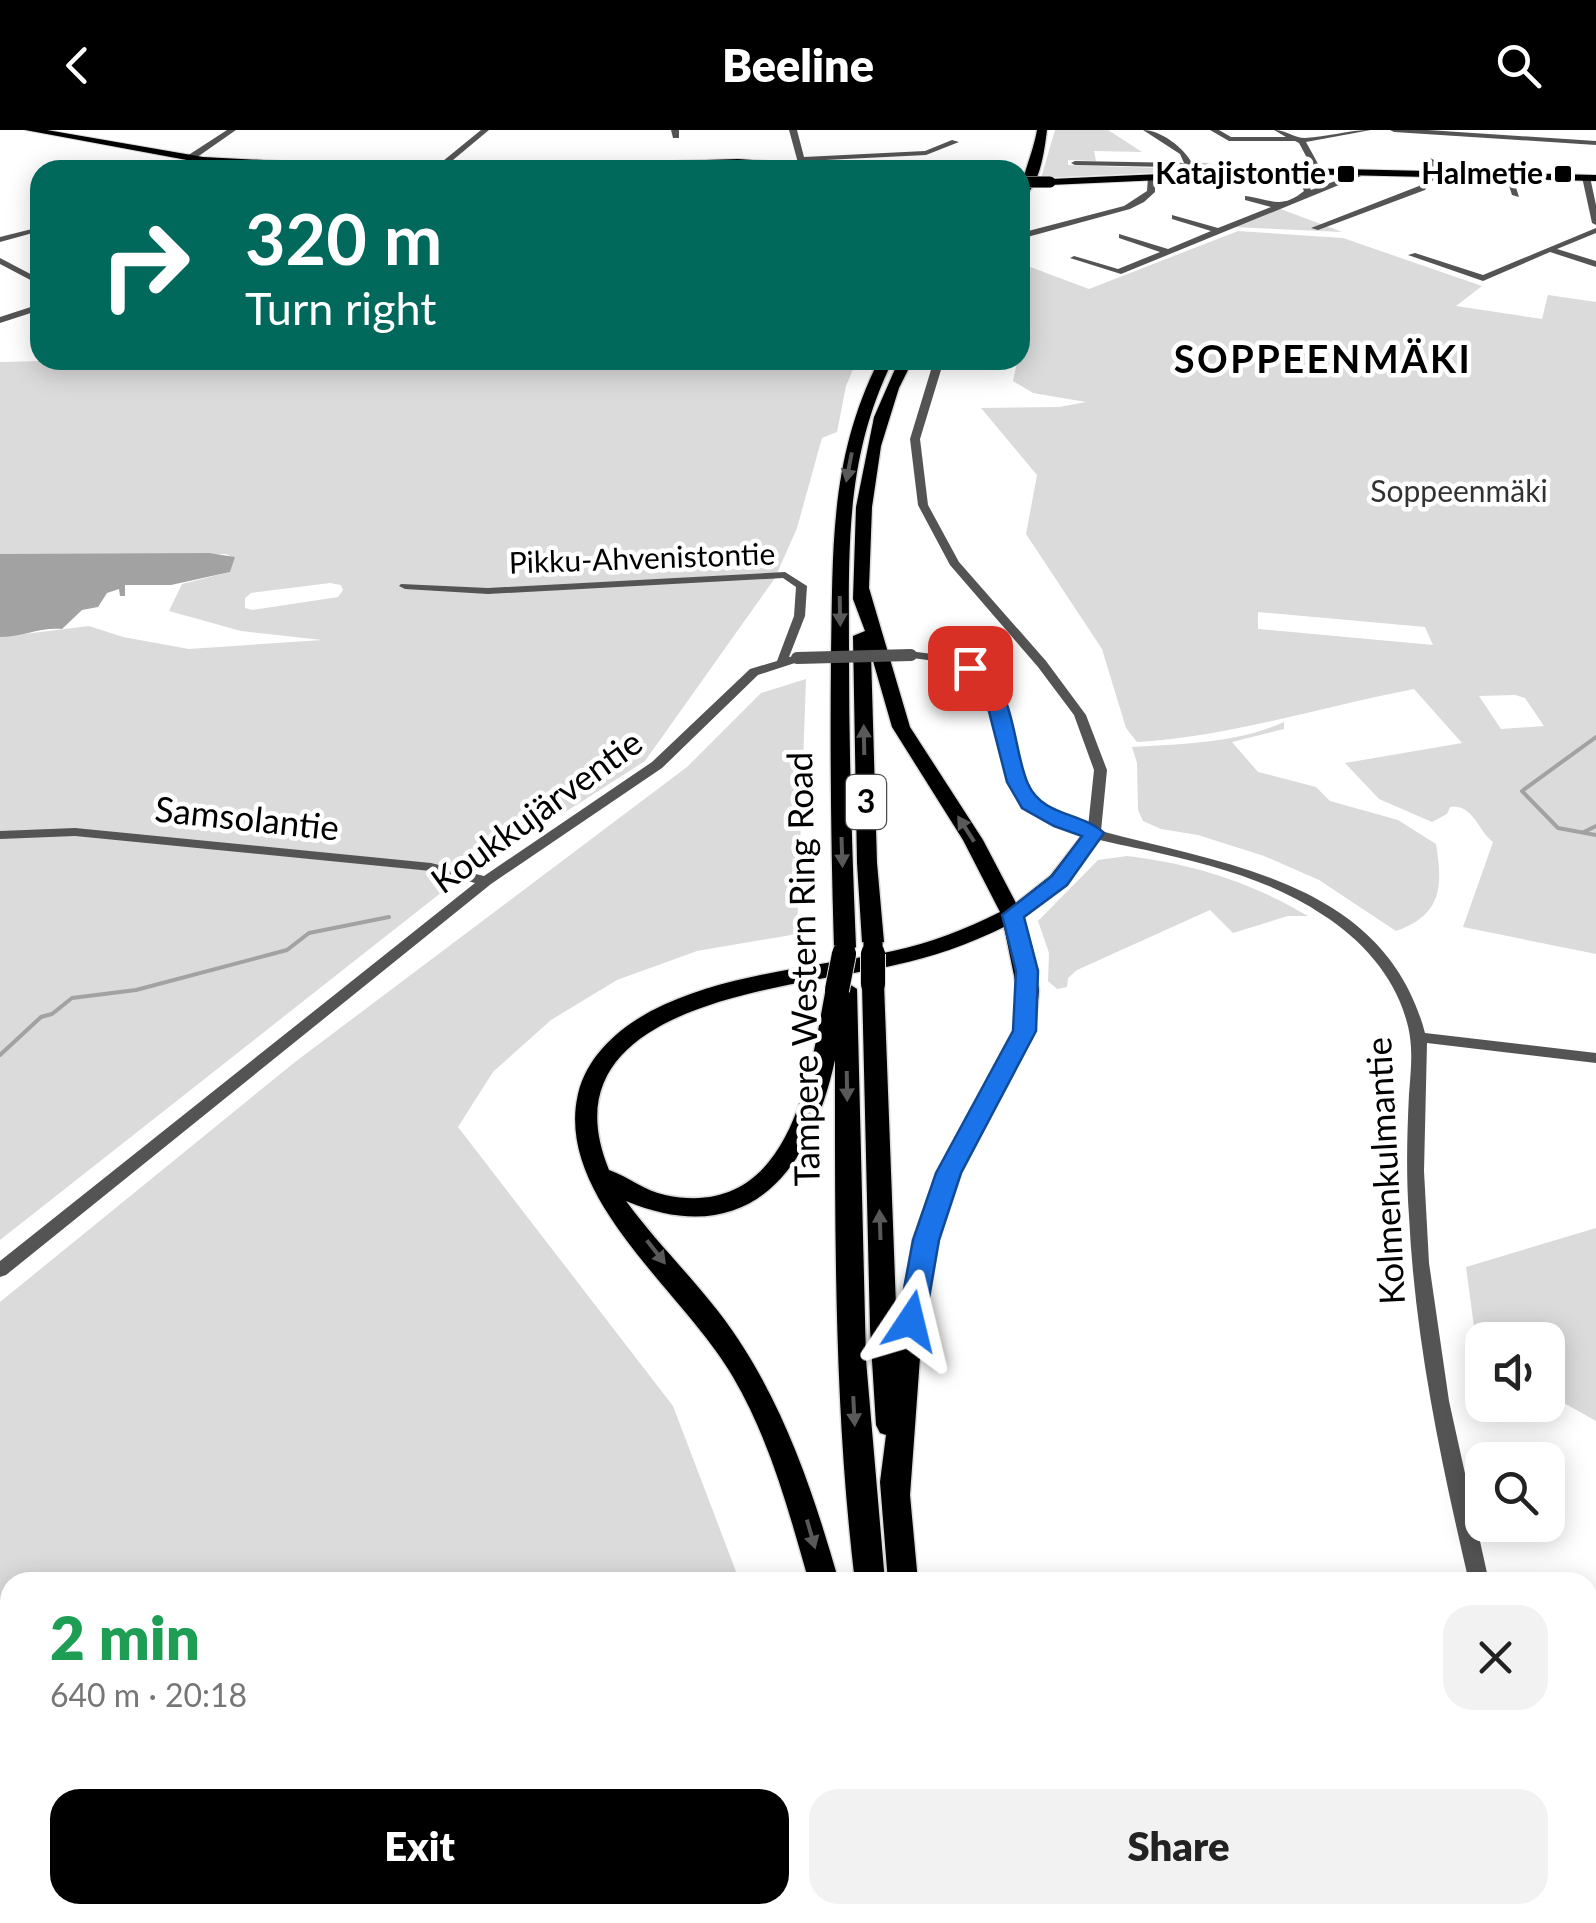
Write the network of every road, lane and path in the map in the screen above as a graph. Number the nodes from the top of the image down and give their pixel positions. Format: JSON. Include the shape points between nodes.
{"nodes":[{"id":1,"x":30,"y":130,"type":"edge"},
{"id":2,"x":232,"y":130,"type":"edge"},
{"id":3,"x":485,"y":130,"type":"edge"},
{"id":4,"x":794,"y":130,"type":"edge"},
{"id":5,"x":1031,"y":130,"type":"edge"},
{"id":6,"x":1042,"y":130,"type":"edge"},
{"id":7,"x":1147,"y":130,"type":"edge"},
{"id":8,"x":1214,"y":130,"type":"edge"},
{"id":9,"x":1278,"y":130,"type":"edge"},
{"id":10,"x":1367,"y":130,"type":"edge"},
{"id":11,"x":1394,"y":130,"type":"edge"},
{"id":12,"x":57,"y":132,"type":"edge"},
{"id":13,"x":1297,"y":140,"type":"junction"},
{"id":14,"x":955,"y":142,"type":"dead end"},
{"id":15,"x":1596,"y":143,"type":"edge"},
{"id":16,"x":190,"y":158,"type":"junction"},
{"id":17,"x":213,"y":160,"type":"edge"},
{"id":18,"x":448,"y":160,"type":"edge"},
{"id":19,"x":803,"y":160,"type":"edge"},
{"id":20,"x":855,"y":160,"type":"edge"},
{"id":21,"x":1027,"y":160,"type":"edge"},
{"id":22,"x":1430,"y":160,"type":"dead end"},
{"id":23,"x":1075,"y":163,"type":"dead end"},
{"id":24,"x":1188,"y":165,"type":"junction"},
{"id":25,"x":1297,"y":171,"type":"junction"},
{"id":26,"x":1318,"y":171,"type":"junction"},
{"id":27,"x":1243,"y":173,"type":"junction"},
{"id":28,"x":1435,"y":173,"type":"junction"},
{"id":29,"x":1508,"y":175,"type":"junction"},
{"id":30,"x":1356,"y":176,"type":"dead end"},
{"id":31,"x":1030,"y":177,"type":"edge"},
{"id":32,"x":1591,"y":178,"type":"edge"},
{"id":33,"x":1151,"y":180,"type":"junction"},
{"id":34,"x":1030,"y":182,"type":"edge"},
{"id":35,"x":1306,"y":195,"type":"junction"},
{"id":36,"x":1516,"y":195,"type":"dead end"},
{"id":37,"x":1248,"y":198,"type":"dead end"},
{"id":38,"x":1278,"y":207,"type":"junction"},
{"id":39,"x":1174,"y":217,"type":"dead end"},
{"id":40,"x":1596,"y":222,"type":"edge"},
{"id":41,"x":1316,"y":228,"type":"dead end"},
{"id":42,"x":1596,"y":230,"type":"edge"},
{"id":43,"x":1218,"y":231,"type":"junction"},
{"id":44,"x":30,"y":232,"type":"edge"},
{"id":45,"x":1030,"y":233,"type":"edge"},
{"id":46,"x":1122,"y":236,"type":"dead end"},
{"id":47,"x":0,"y":240,"type":"edge"},
{"id":48,"x":1551,"y":250,"type":"junction"},
{"id":49,"x":1169,"y":252,"type":"junction"},
{"id":50,"x":1412,"y":255,"type":"dead end"},
{"id":51,"x":1074,"y":258,"type":"dead end"},
{"id":52,"x":0,"y":261,"type":"edge"},
{"id":53,"x":1596,"y":264,"type":"edge"},
{"id":54,"x":30,"y":277,"type":"edge"},
{"id":55,"x":30,"y":310,"type":"edge"},
{"id":56,"x":24,"y":312,"type":"junction"},
{"id":57,"x":30,"y":315,"type":"edge"},
{"id":58,"x":0,"y":320,"type":"edge"},
{"id":59,"x":881,"y":370,"type":"edge"},
{"id":60,"x":902,"y":370,"type":"edge"},
{"id":61,"x":935,"y":370,"type":"edge"},
{"id":62,"x":405,"y":586,"type":"dead end"},
{"id":63,"x":861,"y":588,"type":"junction"},
{"id":64,"x":790,"y":659,"type":"junction"},
{"id":65,"x":1094,"y":833,"type":"junction"},
{"id":66,"x":0,"y":835,"type":"edge"},
{"id":67,"x":486,"y":881,"type":"junction"},
{"id":68,"x":1012,"y":915,"type":"junction"},
{"id":69,"x":842,"y":990,"type":"junction"},
{"id":70,"x":1419,"y":1037,"type":"junction"},
{"id":71,"x":1596,"y":1058,"type":"edge"},
{"id":72,"x":599,"y":1174,"type":"junction"},
{"id":73,"x":0,"y":1270,"type":"edge"},
{"id":74,"x":895,"y":1498,"type":"junction"},
{"id":75,"x":821,"y":1572,"type":"edge"},
{"id":76,"x":869,"y":1572,"type":"edge"},
{"id":77,"x":902,"y":1572,"type":"edge"},
{"id":78,"x":1477,"y":1572,"type":"edge"}],
"edges":[{"from":1,"to":12,"type":"main road"},
{"from":2,"to":16,"type":"street"},
{"from":3,"to":18,"type":"street"},
{"from":4,"to":19,"type":"street"},
{"from":5,"to":21,"type":"highway"},
{"from":6,"to":31,"type":"highway"},
{"from":7,"to":24,"type":"street","via":[[1183,153]]},
{"from":8,"to":13,"type":"street","via":[[1229,139]]},
{"from":9,"to":13,"type":"street"},
{"from":10,"to":13,"type":"street"},
{"from":11,"to":15,"type":"street"},
{"from":12,"to":16,"type":"main road"},
{"from":13,"to":26,"type":"street"},
{"from":14,"to":20,"type":"street","via":[[926,153]]},
{"from":16,"to":17,"type":"main road"},
{"from":22,"to":28,"type":"street"},
{"from":23,"to":24,"type":"street"},
{"from":24,"to":27,"type":"street"},
{"from":25,"to":26,"type":"main road"},
{"from":25,"to":27,"type":"main road"},
{"from":25,"to":35,"type":"street"},
{"from":26,"to":28,"type":"main road"},
{"from":27,"to":33,"type":"main road"},
{"from":28,"to":29,"type":"main road"},
{"from":28,"to":41,"type":"street","via":[[1417,190]]},
{"from":29,"to":32,"type":"main road"},
{"from":29,"to":36,"type":"street"},
{"from":30,"to":35,"type":"street"},
{"from":32,"to":40,"type":"street"},
{"from":33,"to":34,"type":"main road","bridge":true},
{"from":33,"to":45,"type":"street","via":[[1150,192],[1134,206]]},
{"from":35,"to":38,"type":"street"},
{"from":37,"to":38,"type":"street"},
{"from":38,"to":43,"type":"street"},
{"from":39,"to":43,"type":"street"},
{"from":42,"to":48,"type":"street"},
{"from":43,"to":49,"type":"street"},
{"from":44,"to":47,"type":"street"},
{"from":46,"to":49,"type":"street"},
{"from":48,"to":50,"type":"street","via":[[1482,278]]},
{"from":48,"to":53,"type":"street"},
{"from":49,"to":51,"type":"street","via":[[1118,272]]},
{"from":52,"to":54,"type":"street"},
{"from":55,"to":56,"type":"street"},
{"from":56,"to":57,"type":"street"},
{"from":56,"to":58,"type":"street"},
{"from":59,"to":69,"type":"highway","name":"Tampere Western Ring Road","number":"3","one_way":true,"bridge":true,"via":[[855,434],[841,526]]},
{"from":60,"to":63,"type":"highway","name":"Tampere Western Ring Road","number":"3","via":[[876,430],[865,484]]},
{"from":61,"to":65,"type":"street","via":[[915,423],[919,497],[958,571],[1061,688],[1087,729],[1104,791]]},
{"from":62,"to":64,"type":"street","name":"Pikku-Ahvenistontie","via":[[488,591],[785,575],[801,586],[803,605]]},
{"from":68,"to":63,"type":"highway","one_way":true,"via":[[901,728]]},
{"from":74,"to":63,"type":"highway","name":"Tampere Western Ring Road","number":"3","one_way":true,"bridge":true,"via":[[883,1328]]},
{"from":64,"to":65,"type":"street","name":"Koukkujärventie","bridge":true,"via":[[948,658],[984,678],[997,701],[1022,794],[1046,814]]},
{"from":64,"to":67,"type":"street","name":"Koukkujärventie","via":[[744,680],[658,765]]},
{"from":65,"to":68,"type":"highway","via":[[1059,880]]},
{"from":65,"to":70,"type":"street","name":"Kolmenkulmantie","via":[[1247,871],[1326,910],[1392,972]]},
{"from":66,"to":67,"type":"street","name":"Samsolantie","via":[[75,832],[431,867]]},
{"from":67,"to":73,"type":"street","name":"Koukkujärventie"},
{"from":68,"to":72,"type":"highway","via":[[898,957],[708,996],[640,1027],[612,1052],[589,1087],[584,1126]]},
{"from":68,"to":74,"type":"highway","via":[[1027,971],[1028,1014],[1012,1060],[948,1173],[926,1240],[908,1344]]},
{"from":69,"to":72,"type":"highway","via":[[804,1127],[784,1166],[758,1188],[708,1206],[666,1206]]},
{"from":69,"to":76,"type":"highway","name":"Tampere Western Ring Road","one_way":true,"via":[[850,1330]]},
{"from":70,"to":71,"type":"street"},
{"from":70,"to":78,"type":"street","name":"Kolmenkulmantie","via":[[1418,1239],[1432,1352]]},
{"from":72,"to":75,"type":"highway","one_way":true,"via":[[728,1345],[777,1439]]},
{"from":74,"to":77,"type":"highway","name":"Tampere Western Ring Road","number":"3"}]}
